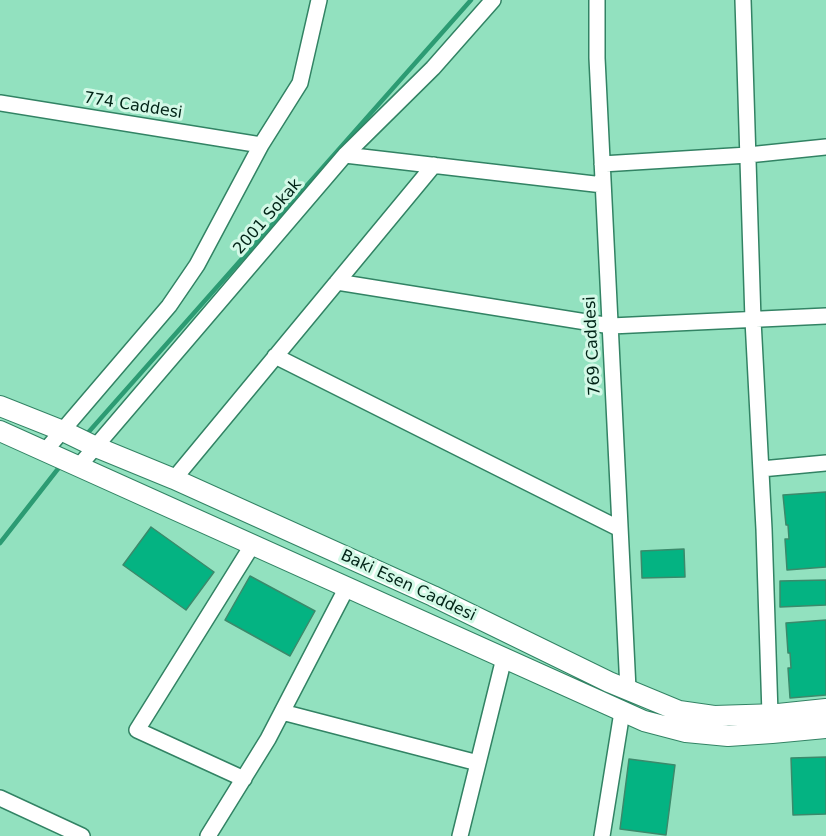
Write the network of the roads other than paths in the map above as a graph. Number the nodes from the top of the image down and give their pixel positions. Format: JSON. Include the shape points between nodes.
{"nodes":[{"id":1,"x":319,"y":0,"type":"edge"},
{"id":2,"x":494,"y":0,"type":"edge"},
{"id":3,"x":597,"y":0,"type":"edge"},
{"id":4,"x":743,"y":0,"type":"edge"},
{"id":5,"x":0,"y":103,"type":"edge"},
{"id":6,"x":261,"y":145,"type":"junction"},
{"id":7,"x":826,"y":147,"type":"edge"},
{"id":8,"x":345,"y":155,"type":"junction"},
{"id":9,"x":748,"y":155,"type":"junction"},
{"id":10,"x":602,"y":164,"type":"junction"},
{"id":11,"x":434,"y":165,"type":"junction"},
{"id":12,"x":603,"y":185,"type":"junction"},
{"id":13,"x":337,"y":282,"type":"junction"},
{"id":14,"x":826,"y":316,"type":"edge"},
{"id":15,"x":753,"y":320,"type":"junction"},
{"id":16,"x":610,"y":326,"type":"junction"},
{"id":17,"x":276,"y":356,"type":"junction"},
{"id":18,"x":0,"y":406,"type":"edge"},
{"id":19,"x":0,"y":431,"type":"edge"},
{"id":20,"x":67,"y":433,"type":"junction"},
{"id":21,"x":93,"y":446,"type":"junction"},
{"id":22,"x":50,"y":453,"type":"junction"},
{"id":23,"x":826,"y":463,"type":"edge"},
{"id":24,"x":77,"y":465,"type":"junction"},
{"id":25,"x":761,"y":469,"type":"junction"},
{"id":26,"x":174,"y":479,"type":"junction"},
{"id":27,"x":620,"y":529,"type":"junction"},
{"id":28,"x":253,"y":544,"type":"junction"},
{"id":29,"x":347,"y":587,"type":"junction"},
{"id":30,"x":504,"y":658,"type":"junction"},
{"id":31,"x":628,"y":689,"type":"junction"},
{"id":32,"x":826,"y":709,"type":"edge"},
{"id":33,"x":282,"y":712,"type":"junction"},
{"id":34,"x":622,"y":712,"type":"junction"},
{"id":35,"x":770,"y":714,"type":"junction"},
{"id":36,"x":826,"y":728,"type":"edge"},
{"id":37,"x":478,"y":763,"type":"junction"},
{"id":38,"x":243,"y":779,"type":"junction"},
{"id":39,"x":0,"y":798,"type":"edge"},
{"id":40,"x":82,"y":836,"type":"edge"},
{"id":41,"x":208,"y":836,"type":"edge"},
{"id":42,"x":460,"y":836,"type":"edge"},
{"id":43,"x":602,"y":836,"type":"edge"}],
"edges":[{"from":1,"to":6,"type":"street","via":[[300,83]]},
{"from":2,"to":8,"type":"street","name":"2001 Sokak","via":[[433,68]]},
{"from":3,"to":10,"type":"street","name":"769 Caddesi"},
{"from":4,"to":9,"type":"street"},
{"from":5,"to":6,"type":"street","name":"774 Caddesi"},
{"from":6,"to":20,"type":"street","via":[[197,265]]},
{"from":7,"to":9,"type":"street"},
{"from":8,"to":11,"type":"street"},
{"from":8,"to":21,"type":"street","name":"2001 Sokak"},
{"from":9,"to":10,"type":"street"},
{"from":9,"to":15,"type":"street"},
{"from":10,"to":12,"type":"street","name":"769 Caddesi"},
{"from":11,"to":12,"type":"street"},
{"from":11,"to":13,"type":"street"},
{"from":12,"to":16,"type":"street","name":"769 Caddesi"},
{"from":13,"to":16,"type":"street"},
{"from":13,"to":17,"type":"street"},
{"from":14,"to":15,"type":"street"},
{"from":15,"to":16,"type":"street"},
{"from":15,"to":25,"type":"street"},
{"from":16,"to":27,"type":"street","name":"769 Caddesi"},
{"from":17,"to":26,"type":"street"},
{"from":17,"to":27,"type":"street"},
{"from":18,"to":20,"type":"street","name":"Baki Esen Caddesi"},
{"from":19,"to":22,"type":"street","name":"Baki Esen Caddesi"},
{"from":20,"to":21,"type":"street","name":"Baki Esen Caddesi"},
{"from":20,"to":22,"type":"street"},
{"from":21,"to":24,"type":"street","name":"2001 Sokak"},
{"from":21,"to":26,"type":"street","name":"Baki Esen Caddesi"},
{"from":22,"to":24,"type":"street","name":"Baki Esen Caddesi"},
{"from":23,"to":25,"type":"street"},
{"from":24,"to":28,"type":"street","name":"Baki Esen Caddesi"},
{"from":25,"to":35,"type":"street"},
{"from":26,"to":31,"type":"street","name":"Baki Esen Caddesi"},
{"from":27,"to":31,"type":"street","name":"769 Caddesi"},
{"from":28,"to":29,"type":"street","name":"Baki Esen Caddesi"},
{"from":28,"to":38,"type":"street","via":[[136,730]]},
{"from":29,"to":30,"type":"street","name":"Baki Esen Caddesi"},
{"from":29,"to":33,"type":"street"},
{"from":30,"to":34,"type":"street","name":"Baki Esen Caddesi"},
{"from":30,"to":37,"type":"street"},
{"from":31,"to":35,"type":"street","name":"Baki Esen Caddesi","via":[[679,711],[714,716]]},
{"from":32,"to":35,"type":"street","name":"Baki Esen Caddesi"},
{"from":33,"to":37,"type":"street"},
{"from":33,"to":38,"type":"street"},
{"from":34,"to":36,"type":"street","name":"Baki Esen Caddesi","via":[[686,732],[728,736]]},
{"from":34,"to":43,"type":"street"},
{"from":37,"to":42,"type":"street"},
{"from":38,"to":41,"type":"street"},
{"from":39,"to":40,"type":"street"}]}
